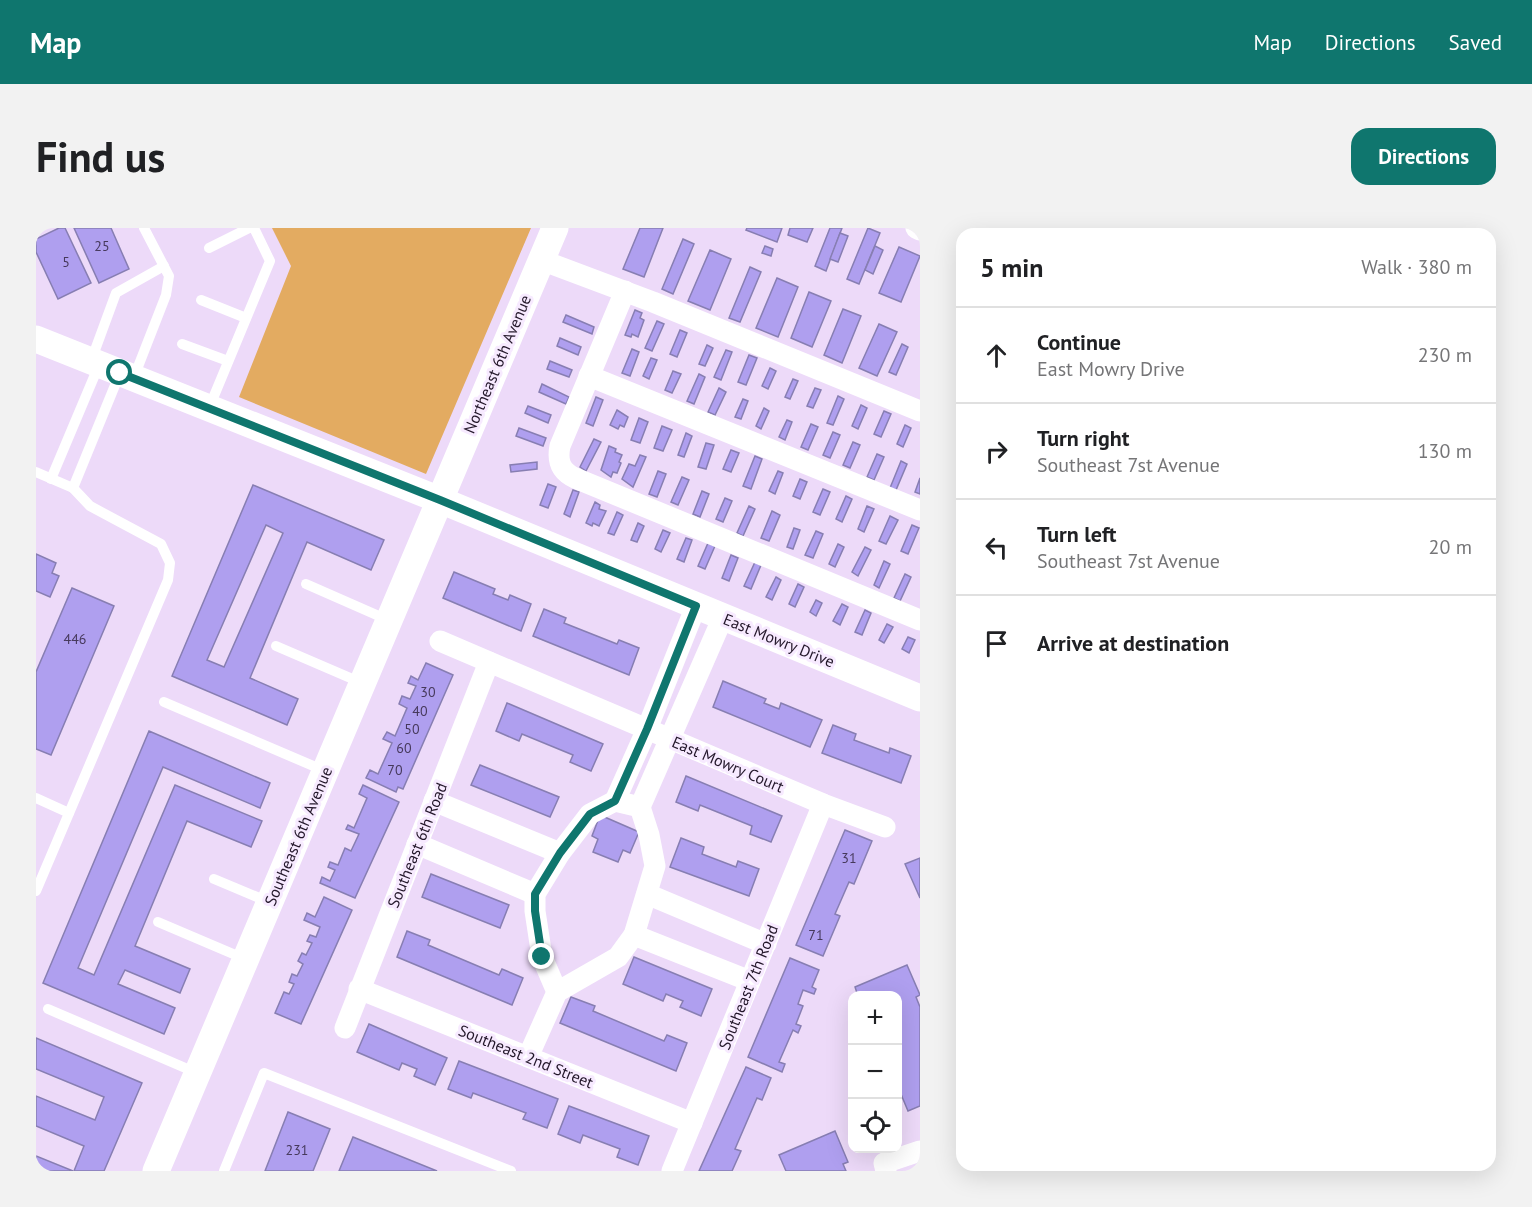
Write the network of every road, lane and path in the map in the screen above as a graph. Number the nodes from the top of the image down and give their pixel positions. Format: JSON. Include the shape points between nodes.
{"nodes":[{"id":1,"x":144,"y":228,"type":"edge"},
{"id":2,"x":249,"y":228,"type":"edge"},
{"id":3,"x":254,"y":228,"type":"edge"},
{"id":4,"x":555,"y":228,"type":"edge"},
{"id":5,"x":208,"y":248,"type":"dead end"},
{"id":6,"x":541,"y":260,"type":"junction"},
{"id":7,"x":164,"y":266,"type":"junction"},
{"id":8,"x":625,"y":291,"type":"junction"},
{"id":9,"x":201,"y":300,"type":"dead end"},
{"id":10,"x":246,"y":318,"type":"junction"},
{"id":11,"x":36,"y":339,"type":"edge"},
{"id":12,"x":182,"y":344,"type":"dead end"},
{"id":13,"x":228,"y":361,"type":"junction"},
{"id":14,"x":111,"y":369,"type":"junction"},
{"id":15,"x":589,"y":376,"type":"junction"},
{"id":16,"x":208,"y":408,"type":"junction"},
{"id":17,"x":920,"y":411,"type":"edge"},
{"id":18,"x":36,"y":472,"type":"edge"},
{"id":19,"x":51,"y":479,"type":"junction"},
{"id":20,"x":73,"y":489,"type":"junction"},
{"id":21,"x":440,"y":500,"type":"junction"},
{"id":22,"x":920,"y":510,"type":"edge"},
{"id":23,"x":306,"y":584,"type":"dead end"},
{"id":24,"x":696,"y":606,"type":"junction"},
{"id":25,"x":723,"y":617,"type":"junction"},
{"id":26,"x":389,"y":620,"type":"junction"},
{"id":27,"x":920,"y":620,"type":"edge"},
{"id":28,"x":440,"y":641,"type":"dead end"},
{"id":29,"x":276,"y":646,"type":"dead end"},
{"id":30,"x":489,"y":662,"type":"junction"},
{"id":31,"x":363,"y":683,"type":"junction"},
{"id":32,"x":920,"y":698,"type":"edge"},
{"id":33,"x":164,"y":702,"type":"dead end"},
{"id":34,"x":647,"y":729,"type":"junction"},
{"id":35,"x":670,"y":740,"type":"junction"},
{"id":36,"x":325,"y":771,"type":"junction"},
{"id":37,"x":36,"y":798,"type":"edge"},
{"id":38,"x":434,"y":801,"type":"junction"},
{"id":39,"x":615,"y":801,"type":"junction"},
{"id":40,"x":823,"y":804,"type":"junction"},
{"id":41,"x":640,"y":807,"type":"junction"},
{"id":42,"x":69,"y":813,"type":"junction"},
{"id":43,"x":885,"y":827,"type":"dead end"},
{"id":44,"x":417,"y":844,"type":"junction"},
{"id":45,"x":560,"y":853,"type":"junction"},
{"id":46,"x":214,"y":879,"type":"dead end"},
{"id":47,"x":36,"y":891,"type":"edge"},
{"id":48,"x":535,"y":894,"type":"junction"},
{"id":49,"x":647,"y":894,"type":"junction"},
{"id":50,"x":270,"y":902,"type":"junction"},
{"id":51,"x":158,"y":922,"type":"dead end"},
{"id":52,"x":634,"y":934,"type":"junction"},
{"id":53,"x":766,"y":944,"type":"junction"},
{"id":54,"x":246,"y":959,"type":"junction"},
{"id":55,"x":750,"y":981,"type":"junction"},
{"id":56,"x":359,"y":989,"type":"junction"},
{"id":57,"x":557,"y":992,"type":"junction"},
{"id":58,"x":48,"y":1009,"type":"dead end"},
{"id":59,"x":345,"y":1028,"type":"dead end"},
{"id":60,"x":528,"y":1057,"type":"junction"},
{"id":61,"x":197,"y":1074,"type":"junction"},
{"id":62,"x":692,"y":1123,"type":"junction"},
{"id":63,"x":920,"y":1151,"type":"edge"},
{"id":64,"x":156,"y":1171,"type":"edge"},
{"id":65,"x":224,"y":1171,"type":"edge"},
{"id":66,"x":511,"y":1171,"type":"edge"},
{"id":67,"x":672,"y":1171,"type":"edge"},
{"id":68,"x":886,"y":1171,"type":"edge"}],
"edges":[{"from":1,"to":7,"type":"lane"},
{"from":2,"to":5,"type":"lane"},
{"from":3,"to":10,"type":"lane","via":[[270,261]]},
{"from":4,"to":6,"type":"street","name":"Northeast 6th Avenue"},
{"from":6,"to":8,"type":"street"},
{"from":6,"to":21,"type":"street","name":"Northeast 6th Avenue"},
{"from":7,"to":14,"type":"lane","via":[[169,276],[166,295]]},
{"from":7,"to":14,"type":"lane","via":[[116,293]]},
{"from":8,"to":15,"type":"street"},
{"from":8,"to":17,"type":"street"},
{"from":9,"to":10,"type":"lane"},
{"from":10,"to":13,"type":"lane"},
{"from":11,"to":14,"type":"street","name":"East Mowry Drive"},
{"from":12,"to":13,"type":"lane"},
{"from":13,"to":16,"type":"lane"},
{"from":14,"to":16,"type":"street","name":"East Mowry Drive"},
{"from":14,"to":19,"type":"lane"},
{"from":14,"to":20,"type":"lane"},
{"from":15,"to":22,"type":"street"},
{"from":15,"to":27,"type":"street","via":[[559,451],[559,463],[569,476]]},
{"from":16,"to":21,"type":"street","name":"East Mowry Drive"},
{"from":18,"to":19,"type":"lane"},
{"from":19,"to":20,"type":"lane"},
{"from":20,"to":42,"type":"lane","via":[[90,506],[161,544],[170,563],[168,580]]},
{"from":21,"to":24,"type":"street","name":"East Mowry Drive"},
{"from":21,"to":26,"type":"street","name":"Southeast 6th Avenue"},
{"from":23,"to":26,"type":"lane"},
{"from":24,"to":25,"type":"street","name":"East Mowry Drive"},
{"from":24,"to":34,"type":"street"},
{"from":25,"to":32,"type":"street","name":"East Mowry Drive"},
{"from":25,"to":35,"type":"street"},
{"from":26,"to":31,"type":"street","name":"Southeast 6th Avenue"},
{"from":28,"to":30,"type":"street","name":"East Mowry Court"},
{"from":29,"to":31,"type":"lane"},
{"from":30,"to":34,"type":"street","name":"East Mowry Court"},
{"from":30,"to":38,"type":"street","name":"Southeast 6th Road"},
{"from":31,"to":36,"type":"street","name":"Southeast 6th Avenue"},
{"from":33,"to":36,"type":"lane"},
{"from":34,"to":35,"type":"street","name":"East Mowry Court"},
{"from":34,"to":39,"type":"street"},
{"from":35,"to":40,"type":"street","name":"East Mowry Court"},
{"from":35,"to":41,"type":"street"},
{"from":36,"to":50,"type":"street","name":"Southeast 6th Avenue"},
{"from":37,"to":42,"type":"lane"},
{"from":38,"to":44,"type":"street","name":"Southeast 6th Road"},
{"from":38,"to":45,"type":"street"},
{"from":39,"to":41,"type":"street"},
{"from":39,"to":45,"type":"street","via":[[590,814]]},
{"from":40,"to":43,"type":"street","name":"East Mowry Court"},
{"from":40,"to":53,"type":"street","name":"Southeast 7th Road"},
{"from":41,"to":49,"type":"street","via":[[655,866]]},
{"from":42,"to":47,"type":"lane"},
{"from":44,"to":48,"type":"street"},
{"from":44,"to":56,"type":"street","name":"Southeast 6th Road"},
{"from":45,"to":48,"type":"street"},
{"from":46,"to":50,"type":"lane"},
{"from":48,"to":57,"type":"street","via":[[542,957]]},
{"from":49,"to":52,"type":"street"},
{"from":49,"to":53,"type":"street"},
{"from":50,"to":54,"type":"street","name":"Southeast 6th Avenue"},
{"from":51,"to":54,"type":"lane"},
{"from":52,"to":55,"type":"street"},
{"from":52,"to":57,"type":"street","via":[[618,957]]},
{"from":53,"to":55,"type":"street","name":"Southeast 7th Road"},
{"from":54,"to":61,"type":"street","name":"Southeast 6th Avenue"},
{"from":55,"to":62,"type":"street","name":"Southeast 7th Road"},
{"from":56,"to":59,"type":"street","name":"Southeast 6th Road"},
{"from":56,"to":60,"type":"street","name":"Southeast 2nd Street"},
{"from":57,"to":60,"type":"street"},
{"from":58,"to":61,"type":"lane"},
{"from":60,"to":62,"type":"street","name":"Southeast 2nd Street"},
{"from":61,"to":64,"type":"street","name":"Southeast 6th Avenue"},
{"from":62,"to":67,"type":"street","name":"Southeast 7th Road"},
{"from":63,"to":68,"type":"street","via":[[884,1163]]},
{"from":65,"to":66,"type":"lane","via":[[264,1073]]}]}
